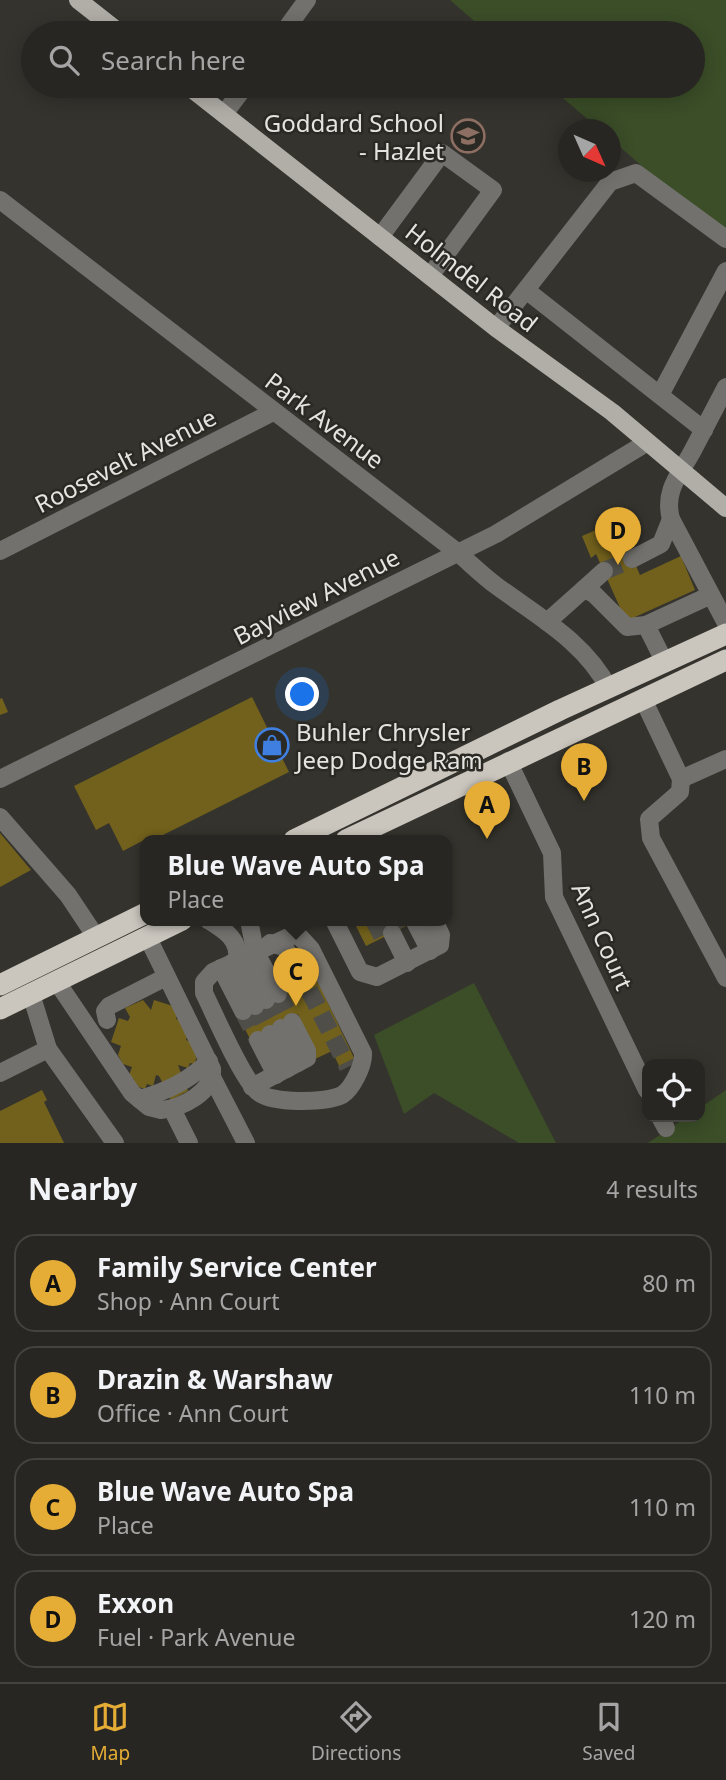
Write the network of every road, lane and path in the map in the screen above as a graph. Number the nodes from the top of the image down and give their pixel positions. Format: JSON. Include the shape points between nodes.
{"nodes":[{"id":1,"x":78,"y":0,"type":"edge"},
{"id":2,"x":307,"y":0,"type":"edge"},
{"id":3,"x":105,"y":21,"type":"edge"},
{"id":4,"x":292,"y":21,"type":"edge"},
{"id":5,"x":203,"y":98,"type":"edge"},
{"id":6,"x":236,"y":98,"type":"edge"},
{"id":7,"x":224,"y":114,"type":"junction"},
{"id":8,"x":0,"y":200,"type":"edge"},
{"id":9,"x":380,"y":237,"type":"junction"},
{"id":10,"x":726,"y":239,"type":"edge"},
{"id":11,"x":726,"y":271,"type":"edge"},
{"id":12,"x":430,"y":276,"type":"junction"},
{"id":13,"x":526,"y":290,"type":"junction"},
{"id":14,"x":496,"y":328,"type":"junction"},
{"id":15,"x":726,"y":387,"type":"edge"},
{"id":16,"x":660,"y":395,"type":"junction"},
{"id":17,"x":273,"y":412,"type":"junction"},
{"id":18,"x":704,"y":430,"type":"junction"},
{"id":19,"x":646,"y":443,"type":"junction"},
{"id":20,"x":678,"y":471,"type":"junction"},
{"id":21,"x":726,"y":508,"type":"edge"},
{"id":22,"x":671,"y":519,"type":"junction"},
{"id":23,"x":0,"y":551,"type":"edge"},
{"id":24,"x":457,"y":552,"type":"junction"},
{"id":25,"x":632,"y":559,"type":"tunnel mouth"},
{"id":26,"x":604,"y":571,"type":"tunnel mouth"},
{"id":27,"x":584,"y":589,"type":"junction"},
{"id":28,"x":711,"y":595,"type":"junction"},
{"id":29,"x":547,"y":622,"type":"junction"},
{"id":30,"x":726,"y":623,"type":"edge"},
{"id":31,"x":646,"y":625,"type":"junction"},
{"id":32,"x":726,"y":634,"type":"edge"},
{"id":33,"x":726,"y":660,"type":"edge"},
{"id":34,"x":666,"y":663,"type":"junction"},
{"id":35,"x":609,"y":689,"type":"junction"},
{"id":36,"x":643,"y":699,"type":"junction"},
{"id":37,"x":726,"y":759,"type":"edge"},
{"id":38,"x":508,"y":761,"type":"junction"},
{"id":39,"x":0,"y":779,"type":"edge"},
{"id":40,"x":681,"y":779,"type":"junction"},
{"id":41,"x":0,"y":817,"type":"edge"},
{"id":42,"x":383,"y":832,"type":"edge"},
{"id":43,"x":304,"y":835,"type":"edge"},
{"id":44,"x":140,"y":915,"type":"edge"},
{"id":45,"x":171,"y":926,"type":"edge"},
{"id":46,"x":217,"y":926,"type":"edge"},
{"id":47,"x":247,"y":926,"type":"edge"},
{"id":48,"x":337,"y":926,"type":"edge"},
{"id":49,"x":436,"y":926,"type":"edge"},
{"id":50,"x":398,"y":930,"type":"edge"},
{"id":51,"x":96,"y":937,"type":"junction"},
{"id":52,"x":148,"y":938,"type":"junction"},
{"id":53,"x":239,"y":959,"type":"junction"},
{"id":54,"x":412,"y":960,"type":"junction"},
{"id":55,"x":297,"y":966,"type":"tunnel mouth"},
{"id":56,"x":166,"y":977,"type":"junction"},
{"id":57,"x":726,"y":978,"type":"edge"},
{"id":58,"x":57,"y":982,"type":"junction"},
{"id":59,"x":0,"y":985,"type":"edge"},
{"id":60,"x":31,"y":994,"type":"junction"},
{"id":61,"x":0,"y":1009,"type":"edge"},
{"id":62,"x":107,"y":1020,"type":"dead end"},
{"id":63,"x":48,"y":1049,"type":"junction"},
{"id":64,"x":292,"y":1066,"type":"junction"},
{"id":65,"x":211,"y":1070,"type":"junction"},
{"id":66,"x":0,"y":1073,"type":"edge"},
{"id":67,"x":642,"y":1080,"type":"edge"},
{"id":68,"x":253,"y":1087,"type":"junction"},
{"id":69,"x":139,"y":1099,"type":"junction"},
{"id":70,"x":172,"y":1109,"type":"junction"},
{"id":71,"x":115,"y":1143,"type":"edge"},
{"id":72,"x":189,"y":1143,"type":"edge"},
{"id":73,"x":246,"y":1143,"type":"edge"}],
"edges":[{"from":1,"to":3,"type":"main road"},
{"from":2,"to":4,"type":"street"},
{"from":5,"to":7,"type":"main road","name":"Holmdel Road"},
{"from":6,"to":7,"type":"street"},
{"from":7,"to":9,"type":"main road","name":"Holmdel Road"},
{"from":8,"to":17,"type":"street","name":"Park Avenue"},
{"from":9,"to":12,"type":"main road","name":"Holmdel Road"},
{"from":9,"to":12,"type":"street","via":[[442,153],[493,190]]},
{"from":10,"to":13,"type":"street","via":[[636,173],[610,182]]},
{"from":11,"to":16,"type":"street"},
{"from":12,"to":14,"type":"main road","name":"Holmdel Road"},
{"from":13,"to":14,"type":"street"},
{"from":13,"to":16,"type":"street"},
{"from":14,"to":19,"type":"main road","name":"Holmdel Road","via":[[612,412]]},
{"from":15,"to":18,"type":"street"},
{"from":16,"to":18,"type":"street"},
{"from":17,"to":23,"type":"street","name":"Roosevelt Avenue"},
{"from":17,"to":24,"type":"street","name":"Park Avenue"},
{"from":18,"to":20,"type":"street"},
{"from":19,"to":20,"type":"main road","name":"Holmdel Road"},
{"from":19,"to":24,"type":"street","name":"Bayview Avenue","via":[[496,534]]},
{"from":20,"to":21,"type":"main road","name":"Holmdel Road"},
{"from":20,"to":22,"type":"street","via":[[667,506]]},
{"from":22,"to":25,"type":"street","via":[[661,544]]},
{"from":22,"to":28,"type":"street"},
{"from":24,"to":29,"type":"street","name":"Park Avenue"},
{"from":24,"to":39,"type":"street","name":"Bayview Avenue"},
{"from":26,"to":27,"type":"street"},
{"from":27,"to":29,"type":"street"},
{"from":27,"to":31,"type":"street","via":[[628,627]]},
{"from":28,"to":30,"type":"street"},
{"from":28,"to":31,"type":"street"},
{"from":29,"to":35,"type":"street","name":"Park Avenue","via":[[590,659]]},
{"from":31,"to":34,"type":"street"},
{"from":32,"to":34,"type":"highway"},
{"from":33,"to":36,"type":"highway"},
{"from":34,"to":35,"type":"highway"},
{"from":35,"to":43,"type":"highway"},
{"from":36,"to":38,"type":"highway"},
{"from":36,"to":40,"type":"street"},
{"from":37,"to":40,"type":"street"},
{"from":38,"to":42,"type":"highway"},
{"from":38,"to":67,"type":"street","name":"Ann Court","via":[[552,853],[554,897]]},
{"from":40,"to":57,"type":"street","via":[[680,792],[649,819],[648,826]]},
{"from":41,"to":51,"type":"street","via":[[68,895]]},
{"from":44,"to":51,"type":"highway"},
{"from":45,"to":52,"type":"highway"},
{"from":46,"to":53,"type":"street","via":[[230,935]]},
{"from":47,"to":53,"type":"street"},
{"from":48,"to":54,"type":"street","via":[[363,975],[377,977]]},
{"from":49,"to":54,"type":"street","via":[[442,940]]},
{"from":50,"to":54,"type":"street"},
{"from":50,"to":54,"type":"street"},
{"from":51,"to":59,"type":"highway"},
{"from":52,"to":56,"type":"street"},
{"from":52,"to":58,"type":"highway"},
{"from":53,"to":53,"type":"street","via":[[261,1003]]},
{"from":53,"to":55,"type":"street","via":[[284,947]]},
{"from":53,"to":68,"type":"street","via":[[204,982],[204,993]]},
{"from":53,"to":68,"type":"street","via":[[293,935],[300,937],[311,949],[363,1054],[362,1063],[350,1073],[346,1092],[327,1098],[276,1100]]},
{"from":56,"to":62,"type":"street","via":[[109,1006]]},
{"from":56,"to":65,"type":"street"},
{"from":58,"to":60,"type":"highway"},
{"from":58,"to":69,"type":"street"},
{"from":60,"to":61,"type":"highway"},
{"from":60,"to":63,"type":"street"},
{"from":63,"to":66,"type":"street"},
{"from":63,"to":71,"type":"street"},
{"from":64,"to":64,"type":"street","via":[[275,1031]]},
{"from":64,"to":68,"type":"street"},
{"from":65,"to":69,"type":"street"},
{"from":65,"to":70,"type":"street","via":[[198,1094]]},
{"from":65,"to":73,"type":"street"},
{"from":69,"to":70,"type":"street","via":[[149,1107]]},
{"from":70,"to":72,"type":"street"}]}
